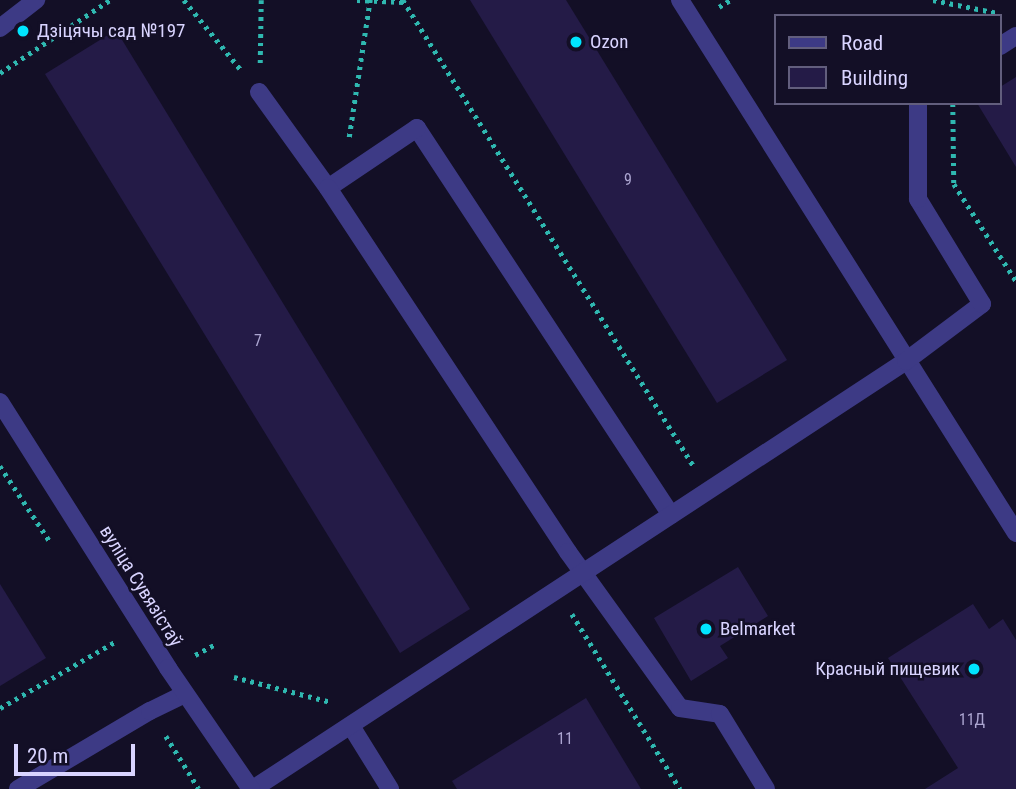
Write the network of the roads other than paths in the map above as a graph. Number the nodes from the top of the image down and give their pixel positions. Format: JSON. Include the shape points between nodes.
{"nodes":[{"id":1,"x":36,"y":0,"type":"edge"},
{"id":2,"x":680,"y":0,"type":"edge"},
{"id":3,"x":0,"y":28,"type":"edge"},
{"id":4,"x":259,"y":92,"type":"road end"},
{"id":5,"x":918,"y":105,"type":"edge"},
{"id":6,"x":336,"y":184,"type":"junction"},
{"id":7,"x":906,"y":361,"type":"junction"},
{"id":8,"x":0,"y":402,"type":"edge"},
{"id":9,"x":671,"y":515,"type":"junction"},
{"id":10,"x":1016,"y":533,"type":"edge"},
{"id":11,"x":584,"y":572,"type":"junction"},
{"id":12,"x":185,"y":694,"type":"junction"},
{"id":13,"x":351,"y":726,"type":"junction"},
{"id":14,"x":18,"y":789,"type":"edge"},
{"id":15,"x":252,"y":789,"type":"edge"},
{"id":16,"x":390,"y":789,"type":"edge"},
{"id":17,"x":766,"y":789,"type":"edge"}],
"edges":[{"from":1,"to":3,"type":"street"},
{"from":2,"to":7,"type":"street"},
{"from":4,"to":6,"type":"street"},
{"from":5,"to":7,"type":"street","via":[[918,199],[982,304]]},
{"from":6,"to":9,"type":"street","via":[[417,128]]},
{"from":6,"to":11,"type":"street"},
{"from":7,"to":9,"type":"street"},
{"from":7,"to":10,"type":"street"},
{"from":8,"to":12,"type":"street","name":"вуліца Сувязістаў"},
{"from":9,"to":11,"type":"street"},
{"from":11,"to":13,"type":"street"},
{"from":11,"to":17,"type":"street","via":[[680,708],[720,714]]},
{"from":12,"to":14,"type":"street"},
{"from":12,"to":15,"type":"street","name":"вуліца Сувязістаў"},
{"from":13,"to":15,"type":"street"},
{"from":13,"to":16,"type":"street"}]}
